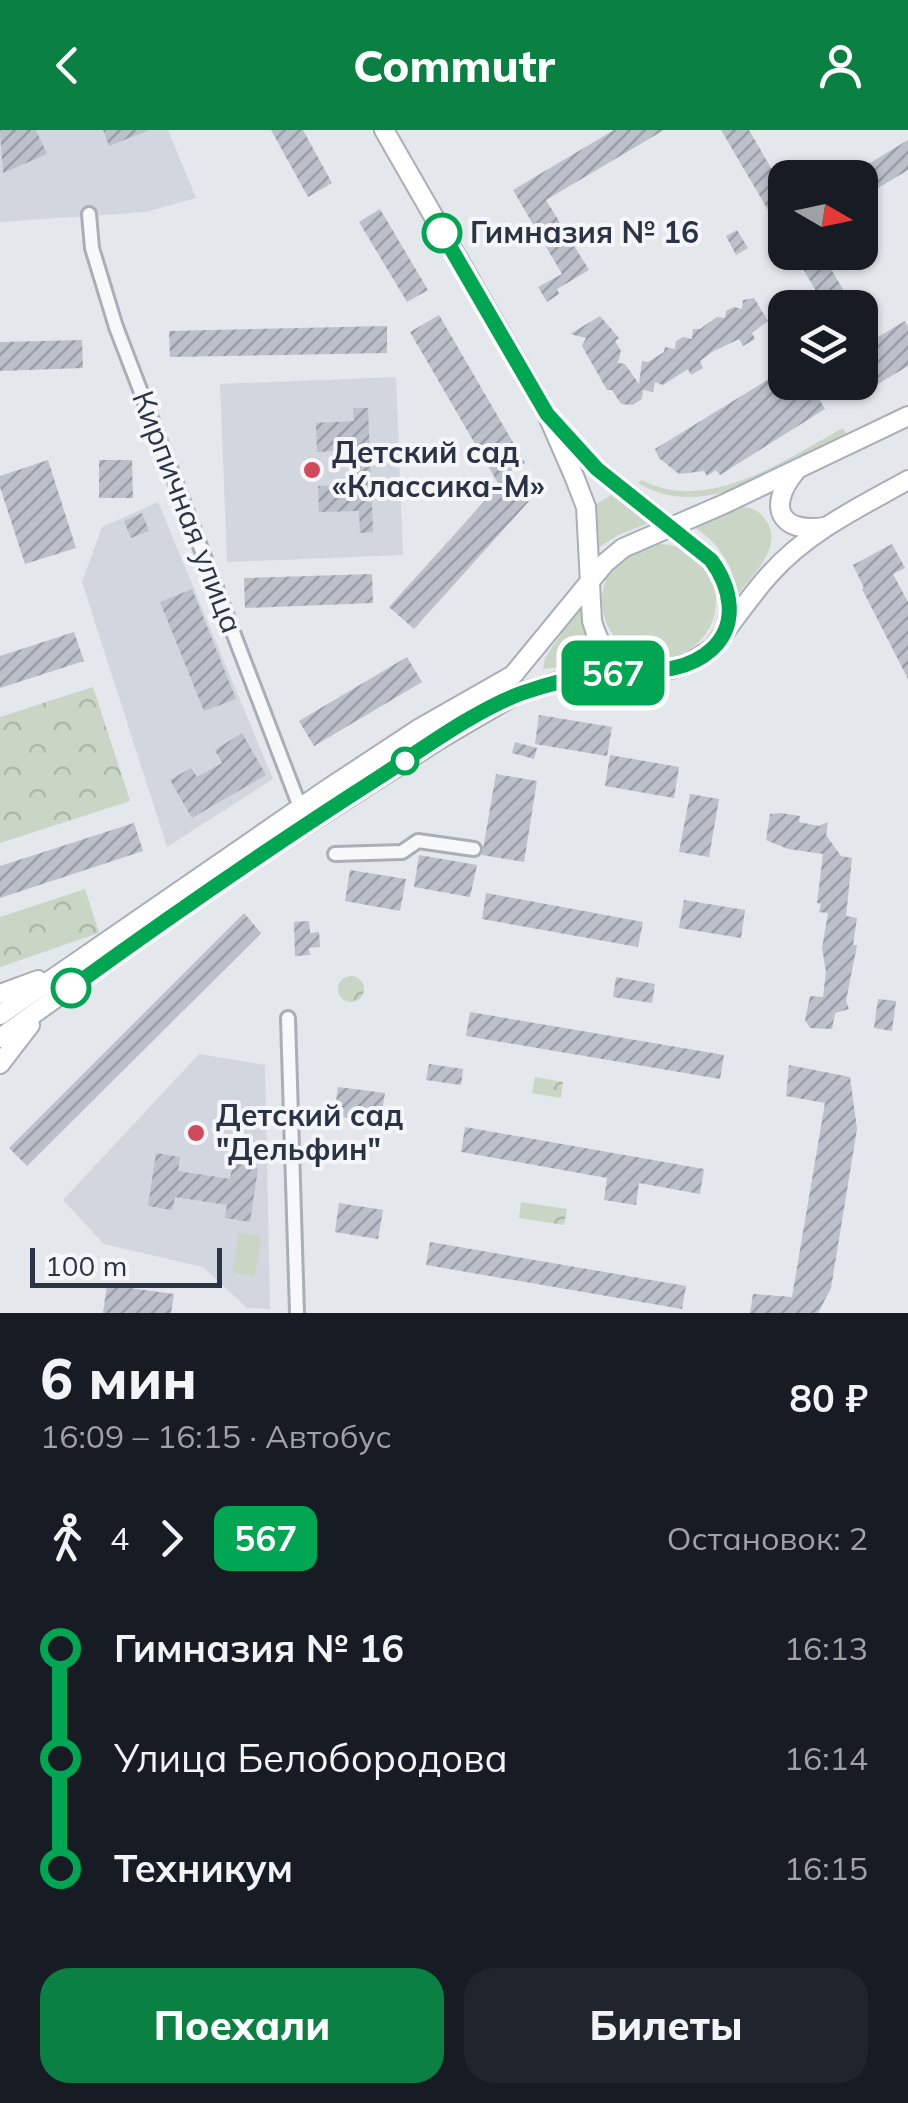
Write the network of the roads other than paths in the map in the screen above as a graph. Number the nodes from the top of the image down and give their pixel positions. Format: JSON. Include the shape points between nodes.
{"nodes":[{"id":1,"x":384,"y":130,"type":"edge"},
{"id":2,"x":89,"y":214,"type":"dead end"},
{"id":3,"x":547,"y":414,"type":"junction"},
{"id":4,"x":908,"y":416,"type":"edge"},
{"id":5,"x":795,"y":471,"type":"junction"},
{"id":6,"x":908,"y":480,"type":"edge"},
{"id":7,"x":825,"y":527,"type":"junction"},
{"id":8,"x":668,"y":528,"type":"junction"},
{"id":9,"x":590,"y":581,"type":"junction"},
{"id":10,"x":726,"y":632,"type":"junction"},
{"id":11,"x":648,"y":672,"type":"junction"},
{"id":12,"x":300,"y":808,"type":"junction"},
{"id":13,"x":474,"y":849,"type":"dead end"},
{"id":14,"x":335,"y":854,"type":"dead end"},
{"id":15,"x":57,"y":973,"type":"junction"},
{"id":16,"x":0,"y":994,"type":"edge"},
{"id":17,"x":40,"y":1011,"type":"junction"},
{"id":18,"x":0,"y":1015,"type":"edge"},
{"id":19,"x":288,"y":1018,"type":"dead end"},
{"id":20,"x":0,"y":1038,"type":"edge"},
{"id":21,"x":0,"y":1064,"type":"edge"},
{"id":22,"x":296,"y":1313,"type":"edge"}],
"edges":[{"from":1,"to":3,"type":"main road"},
{"from":2,"to":12,"type":"street","name":"Кирпичная улица","via":[[116,327]]},
{"from":3,"to":8,"type":"main road","via":[[580,453]]},
{"from":3,"to":9,"type":"main road","via":[[586,507]]},
{"from":4,"to":5,"type":"main road"},
{"from":5,"to":7,"type":"main road","via":[[780,496],[784,518],[802,528]]},
{"from":5,"to":8,"type":"main road"},
{"from":6,"to":7,"type":"main road"},
{"from":7,"to":10,"type":"main road","via":[[771,574]]},
{"from":8,"to":9,"type":"main road","via":[[623,548]]},
{"from":8,"to":10,"type":"main road","via":[[723,576],[730,612]]},
{"from":9,"to":11,"type":"main road","via":[[597,639],[619,664]]},
{"from":9,"to":12,"type":"main road","via":[[513,675]]},
{"from":10,"to":11,"type":"main road","via":[[703,656]]},
{"from":11,"to":17,"type":"main road","via":[[605,673],[517,694],[225,877]]},
{"from":12,"to":15,"type":"main road"},
{"from":13,"to":14,"type":"street","via":[[418,841],[402,852]]},
{"from":15,"to":16,"type":"main road"},
{"from":15,"to":18,"type":"main road"},
{"from":17,"to":20,"type":"main road"},
{"from":17,"to":21,"type":"main road"},
{"from":19,"to":22,"type":"street"}]}
